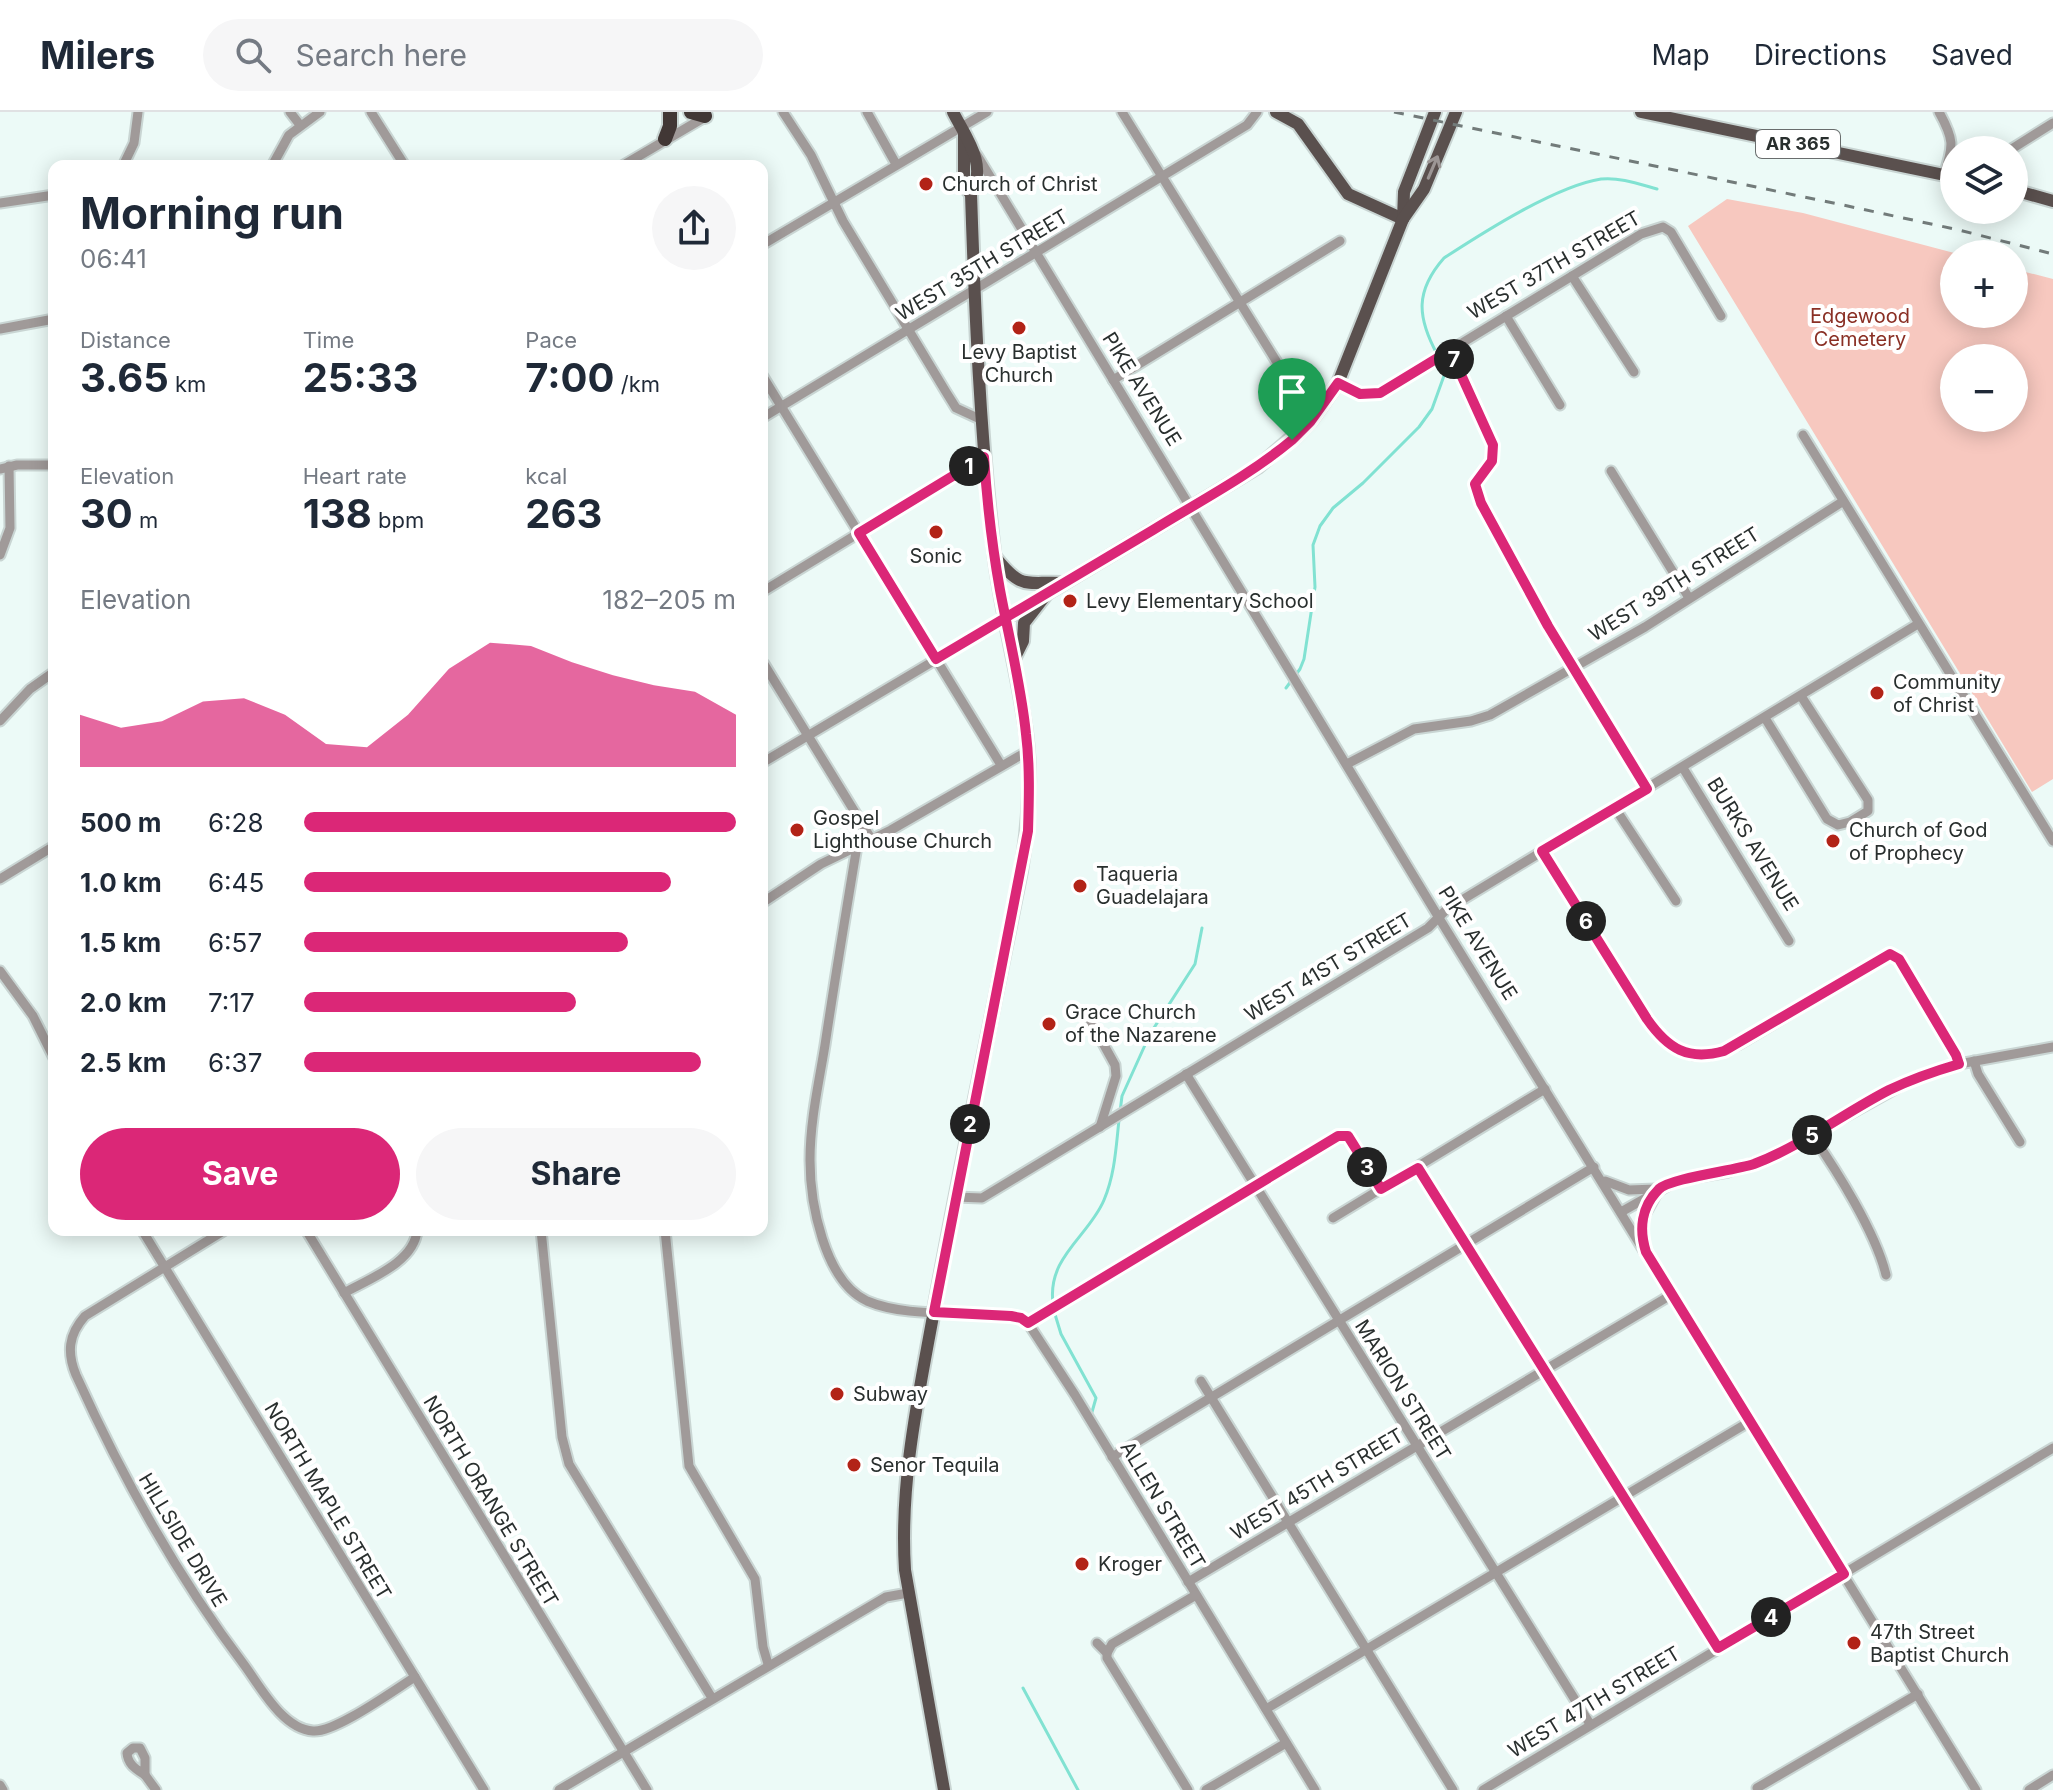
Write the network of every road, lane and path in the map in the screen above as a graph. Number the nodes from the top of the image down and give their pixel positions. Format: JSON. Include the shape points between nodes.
{"nodes":[{"id":1,"x":138,"y":112,"type":"edge"},
{"id":2,"x":290,"y":112,"type":"edge"},
{"id":3,"x":320,"y":112,"type":"edge"},
{"id":4,"x":371,"y":112,"type":"edge"},
{"id":5,"x":670,"y":112,"type":"edge"},
{"id":6,"x":783,"y":112,"type":"edge"},
{"id":7,"x":867,"y":112,"type":"edge"},
{"id":8,"x":953,"y":112,"type":"edge"},
{"id":9,"x":987,"y":112,"type":"edge"},
{"id":10,"x":1122,"y":112,"type":"edge"},
{"id":11,"x":1257,"y":112,"type":"edge"},
{"id":12,"x":1276,"y":112,"type":"edge"},
{"id":13,"x":1435,"y":112,"type":"edge"},
{"id":14,"x":1456,"y":112,"type":"edge"},
{"id":15,"x":1641,"y":112,"type":"edge"},
{"id":16,"x":1939,"y":112,"type":"edge"},
{"id":17,"x":703,"y":113,"type":"edge"},
{"id":18,"x":2053,"y":123,"type":"edge"},
{"id":19,"x":300,"y":125,"type":"junction"},
{"id":20,"x":962,"y":130,"type":"junction"},
{"id":21,"x":1949,"y":136,"type":"edge"},
{"id":22,"x":665,"y":139,"type":"junction"},
{"id":23,"x":2028,"y":139,"type":"edge"},
{"id":24,"x":976,"y":153,"type":"junction"},
{"id":25,"x":126,"y":160,"type":"edge"},
{"id":26,"x":275,"y":160,"type":"edge"},
{"id":27,"x":401,"y":160,"type":"edge"},
{"id":28,"x":632,"y":160,"type":"edge"},
{"id":29,"x":896,"y":164,"type":"junction"},
{"id":30,"x":1940,"y":174,"type":"edge"},
{"id":31,"x":1162,"y":176,"type":"junction"},
{"id":32,"x":971,"y":194,"type":"junction"},
{"id":33,"x":2028,"y":194,"type":"edge"},
{"id":34,"x":48,"y":196,"type":"edge"},
{"id":35,"x":2053,"y":201,"type":"edge"},
{"id":36,"x":834,"y":202,"type":"junction"},
{"id":37,"x":0,"y":203,"type":"edge"},
{"id":38,"x":1403,"y":219,"type":"junction"},
{"id":39,"x":768,"y":241,"type":"edge"},
{"id":40,"x":1340,"y":241,"type":"dead end"},
{"id":41,"x":1036,"y":255,"type":"junction"},
{"id":42,"x":1572,"y":276,"type":"junction"},
{"id":43,"x":976,"y":290,"type":"junction"},
{"id":44,"x":1240,"y":302,"type":"junction"},
{"id":45,"x":1506,"y":316,"type":"junction"},
{"id":46,"x":1721,"y":316,"type":"dead end"},
{"id":47,"x":48,"y":320,"type":"edge"},
{"id":48,"x":0,"y":329,"type":"edge"},
{"id":49,"x":908,"y":332,"type":"junction"},
{"id":50,"x":1447,"y":351,"type":"junction"},
{"id":51,"x":1634,"y":372,"type":"dead end"},
{"id":52,"x":1113,"y":380,"type":"junction"},
{"id":53,"x":1338,"y":383,"type":"junction"},
{"id":54,"x":768,"y":385,"type":"edge"},
{"id":55,"x":1291,"y":385,"type":"dead end"},
{"id":56,"x":1560,"y":405,"type":"dead end"},
{"id":57,"x":781,"y":406,"type":"junction"},
{"id":58,"x":768,"y":414,"type":"edge"},
{"id":59,"x":982,"y":420,"type":"junction"},
{"id":60,"x":1803,"y":435,"type":"dead end"},
{"id":61,"x":984,"y":457,"type":"junction"},
{"id":62,"x":48,"y":465,"type":"edge"},
{"id":63,"x":5,"y":468,"type":"edge"},
{"id":64,"x":1611,"y":471,"type":"dead end"},
{"id":65,"x":1842,"y":502,"type":"junction"},
{"id":66,"x":1191,"y":507,"type":"junction"},
{"id":67,"x":859,"y":533,"type":"junction"},
{"id":68,"x":0,"y":555,"type":"edge"},
{"id":69,"x":995,"y":556,"type":"junction"},
{"id":70,"x":1063,"y":583,"type":"junction"},
{"id":71,"x":768,"y":588,"type":"edge"},
{"id":72,"x":1047,"y":592,"type":"junction"},
{"id":73,"x":1689,"y":598,"type":"junction"},
{"id":74,"x":1006,"y":618,"type":"junction"},
{"id":75,"x":1918,"y":624,"type":"junction"},
{"id":76,"x":936,"y":659,"type":"junction"},
{"id":77,"x":1014,"y":659,"type":"junction"},
{"id":78,"x":1573,"y":666,"type":"junction"},
{"id":79,"x":768,"y":670,"type":"edge"},
{"id":80,"x":48,"y":676,"type":"edge"},
{"id":81,"x":1801,"y":696,"type":"junction"},
{"id":82,"x":1765,"y":718,"type":"junction"},
{"id":83,"x":0,"y":721,"type":"edge"},
{"id":84,"x":808,"y":735,"type":"junction"},
{"id":85,"x":1028,"y":751,"type":"junction"},
{"id":86,"x":768,"y":759,"type":"edge"},
{"id":87,"x":1347,"y":764,"type":"junction"},
{"id":88,"x":1001,"y":765,"type":"junction"},
{"id":89,"x":1683,"y":768,"type":"junction"},
{"id":90,"x":1647,"y":789,"type":"junction"},
{"id":91,"x":1615,"y":808,"type":"junction"},
{"id":92,"x":872,"y":840,"type":"junction"},
{"id":93,"x":2053,"y":841,"type":"edge"},
{"id":94,"x":857,"y":846,"type":"junction"},
{"id":95,"x":48,"y":850,"type":"edge"},
{"id":96,"x":1542,"y":851,"type":"junction"},
{"id":97,"x":0,"y":879,"type":"edge"},
{"id":98,"x":768,"y":899,"type":"edge"},
{"id":99,"x":1676,"y":901,"type":"dead end"},
{"id":100,"x":1439,"y":918,"type":"junction"},
{"id":101,"x":1789,"y":941,"type":"dead end"},
{"id":102,"x":0,"y":971,"type":"edge"},
{"id":103,"x":1088,"y":1016,"type":"dead end"},
{"id":104,"x":48,"y":1046,"type":"edge"},
{"id":105,"x":2053,"y":1047,"type":"edge"},
{"id":106,"x":1974,"y":1061,"type":"junction"},
{"id":107,"x":1959,"y":1064,"type":"junction"},
{"id":108,"x":1186,"y":1074,"type":"junction"},
{"id":109,"x":1545,"y":1089,"type":"junction"},
{"id":110,"x":1105,"y":1124,"type":"junction"},
{"id":111,"x":1812,"y":1135,"type":"junction"},
{"id":112,"x":2020,"y":1142,"type":"dead end"},
{"id":113,"x":1594,"y":1167,"type":"junction"},
{"id":114,"x":1418,"y":1168,"type":"junction"},
{"id":115,"x":1602,"y":1179,"type":"junction"},
{"id":116,"x":1256,"y":1186,"type":"junction"},
{"id":117,"x":1381,"y":1189,"type":"junction"},
{"id":118,"x":1660,"y":1189,"type":"junction"},
{"id":119,"x":955,"y":1197,"type":"junction"},
{"id":120,"x":1621,"y":1212,"type":"junction"},
{"id":121,"x":1333,"y":1218,"type":"dead end"},
{"id":122,"x":146,"y":1236,"type":"edge"},
{"id":123,"x":215,"y":1236,"type":"edge"},
{"id":124,"x":310,"y":1236,"type":"edge"},
{"id":125,"x":416,"y":1236,"type":"edge"},
{"id":126,"x":542,"y":1236,"type":"edge"},
{"id":127,"x":666,"y":1236,"type":"edge"},
{"id":128,"x":1465,"y":1243,"type":"junction"},
{"id":129,"x":1646,"y":1252,"type":"junction"},
{"id":130,"x":165,"y":1267,"type":"junction"},
{"id":131,"x":1886,"y":1275,"type":"dead end"},
{"id":132,"x":344,"y":1293,"type":"junction"},
{"id":133,"x":1671,"y":1295,"type":"junction"},
{"id":134,"x":934,"y":1312,"type":"junction"},
{"id":135,"x":1338,"y":1319,"type":"junction"},
{"id":136,"x":1028,"y":1323,"type":"junction"},
{"id":137,"x":1544,"y":1371,"type":"junction"},
{"id":138,"x":1201,"y":1381,"type":"dead end"},
{"id":139,"x":1211,"y":1396,"type":"junction"},
{"id":140,"x":1749,"y":1422,"type":"junction"},
{"id":141,"x":1417,"y":1446,"type":"junction"},
{"id":142,"x":2053,"y":1448,"type":"edge"},
{"id":143,"x":1112,"y":1457,"type":"junction"},
{"id":144,"x":1622,"y":1497,"type":"junction"},
{"id":145,"x":1288,"y":1522,"type":"junction"},
{"id":146,"x":1495,"y":1572,"type":"junction"},
{"id":147,"x":1844,"y":1574,"type":"junction"},
{"id":148,"x":1188,"y":1582,"type":"junction"},
{"id":149,"x":908,"y":1593,"type":"junction"},
{"id":150,"x":1196,"y":1595,"type":"junction"},
{"id":151,"x":1097,"y":1643,"type":"dead end"},
{"id":152,"x":1718,"y":1648,"type":"junction"},
{"id":153,"x":1367,"y":1649,"type":"junction"},
{"id":154,"x":1107,"y":1653,"type":"junction"},
{"id":155,"x":768,"y":1664,"type":"junction"},
{"id":156,"x":415,"y":1677,"type":"junction"},
{"id":157,"x":1918,"y":1694,"type":"junction"},
{"id":158,"x":712,"y":1698,"type":"junction"},
{"id":159,"x":1266,"y":1709,"type":"junction"},
{"id":160,"x":1590,"y":1724,"type":"junction"},
{"id":161,"x":1286,"y":1743,"type":"junction"},
{"id":162,"x":623,"y":1751,"type":"junction"},
{"id":163,"x":145,"y":1775,"type":"dead end"},
{"id":164,"x":2053,"y":1775,"type":"edge"},
{"id":165,"x":1757,"y":1788,"type":"dead end"},
{"id":166,"x":156,"y":1790,"type":"edge"},
{"id":167,"x":484,"y":1790,"type":"edge"},
{"id":168,"x":559,"y":1790,"type":"edge"},
{"id":169,"x":647,"y":1790,"type":"edge"},
{"id":170,"x":944,"y":1790,"type":"edge"},
{"id":171,"x":1188,"y":1790,"type":"edge"},
{"id":172,"x":1206,"y":1790,"type":"edge"},
{"id":173,"x":1315,"y":1790,"type":"edge"},
{"id":174,"x":1453,"y":1790,"type":"edge"},
{"id":175,"x":1483,"y":1790,"type":"edge"},
{"id":176,"x":1976,"y":1790,"type":"edge"},
{"id":177,"x":2029,"y":1790,"type":"edge"}],
"edges":[{"from":1,"to":25,"type":"street"},
{"from":2,"to":19,"type":"street"},
{"from":3,"to":19,"type":"street"},
{"from":4,"to":27,"type":"street"},
{"from":5,"to":22,"type":"highway"},
{"from":6,"to":36,"type":"street"},
{"from":7,"to":29,"type":"street"},
{"from":8,"to":20,"type":"main road","name":"PIKE AVENUE"},
{"from":9,"to":20,"type":"street"},
{"from":10,"to":31,"type":"street"},
{"from":11,"to":31,"type":"street","name":"WEST 35TH STREET","via":[[1247,125]]},
{"from":12,"to":38,"type":"main road","via":[[1298,124],[1348,194]]},
{"from":13,"to":38,"type":"main road","via":[[1404,192]]},
{"from":38,"to":14,"type":"main road","one_way":true,"via":[[1424,189]]},
{"from":15,"to":30,"type":"main road","number":"AR 365"},
{"from":16,"to":21,"type":"street"},
{"from":17,"to":22,"type":"street"},
{"from":18,"to":23,"type":"street"},
{"from":19,"to":26,"type":"street"},
{"from":20,"to":24,"type":"main road","name":"PIKE AVENUE"},
{"from":20,"to":29,"type":"street"},
{"from":20,"to":32,"type":"main road","via":[[964,186]]},
{"from":22,"to":28,"type":"street"},
{"from":24,"to":32,"type":"main road"},
{"from":24,"to":41,"type":"street","name":"PIKE AVENUE"},
{"from":29,"to":36,"type":"street"},
{"from":31,"to":41,"type":"street","name":"WEST 35TH STREET"},
{"from":31,"to":44,"type":"street"},
{"from":32,"to":43,"type":"main road"},
{"from":33,"to":35,"type":"main road"},
{"from":34,"to":37,"type":"street"},
{"from":36,"to":39,"type":"street"},
{"from":36,"to":49,"type":"street"},
{"from":38,"to":53,"type":"main road"},
{"from":40,"to":44,"type":"street"},
{"from":41,"to":43,"type":"street","name":"WEST 35TH STREET"},
{"from":41,"to":52,"type":"street","name":"PIKE AVENUE"},
{"from":42,"to":45,"type":"street","name":"WEST 37TH STREET"},
{"from":42,"to":46,"type":"street","name":"WEST 37TH STREET","via":[[1641,234],[1666,227]]},
{"from":42,"to":51,"type":"street"},
{"from":43,"to":49,"type":"street","name":"WEST 35TH STREET"},
{"from":43,"to":59,"type":"main road"},
{"from":44,"to":52,"type":"street"},
{"from":44,"to":55,"type":"street"},
{"from":45,"to":50,"type":"street","name":"WEST 37TH STREET"},
{"from":45,"to":56,"type":"street"},
{"from":47,"to":48,"type":"street"},
{"from":49,"to":57,"type":"street","name":"WEST 35TH STREET"},
{"from":49,"to":59,"type":"street","via":[[956,408]]},
{"from":50,"to":53,"type":"street","name":"WEST 37TH STREET","via":[[1380,393],[1360,394]]},
{"from":50,"to":78,"type":"street","via":[[1493,445],[1492,461],[1475,484],[1476,492]]},
{"from":52,"to":66,"type":"street","name":"PIKE AVENUE"},
{"from":53,"to":66,"type":"main road","via":[[1292,440]]},
{"from":54,"to":57,"type":"street"},
{"from":57,"to":58,"type":"street","name":"WEST 35TH STREET"},
{"from":57,"to":67,"type":"street"},
{"from":59,"to":61,"type":"main road"},
{"from":60,"to":65,"type":"street"},
{"from":61,"to":67,"type":"street"},
{"from":61,"to":69,"type":"main road"},
{"from":62,"to":63,"type":"street"},
{"from":63,"to":68,"type":"street","via":[[10,528]]},
{"from":64,"to":73,"type":"street"},
{"from":65,"to":73,"type":"street","name":"WEST 39TH STREET"},
{"from":65,"to":75,"type":"street"},
{"from":66,"to":70,"type":"main road"},
{"from":66,"to":87,"type":"street","name":"PIKE AVENUE"},
{"from":67,"to":71,"type":"street"},
{"from":67,"to":76,"type":"street"},
{"from":69,"to":70,"type":"main road","via":[[1025,583]]},
{"from":69,"to":74,"type":"main road"},
{"from":70,"to":72,"type":"main road"},
{"from":72,"to":74,"type":"main road"},
{"from":72,"to":77,"type":"main road","via":[[1024,623]]},
{"from":73,"to":78,"type":"street","name":"WEST 39TH STREET"},
{"from":74,"to":76,"type":"street"},
{"from":74,"to":77,"type":"main road"},
{"from":75,"to":81,"type":"street","name":"WEST 41ST STREET"},
{"from":75,"to":93,"type":"street"},
{"from":76,"to":84,"type":"street"},
{"from":76,"to":88,"type":"street"},
{"from":77,"to":85,"type":"main road"},
{"from":78,"to":87,"type":"street","name":"WEST 39TH STREET","via":[[1490,715],[1414,729]]},
{"from":78,"to":90,"type":"street"},
{"from":79,"to":84,"type":"street"},
{"from":80,"to":83,"type":"street"},
{"from":81,"to":82,"type":"street","name":"WEST 41ST STREET"},
{"from":81,"to":82,"type":"street","via":[[1868,800],[1868,811],[1838,825],[1827,819]]},
{"from":82,"to":89,"type":"street","name":"WEST 41ST STREET"},
{"from":84,"to":86,"type":"street"},
{"from":84,"to":92,"type":"street"},
{"from":85,"to":88,"type":"street"},
{"from":85,"to":119,"type":"main road","via":[[1028,831]]},
{"from":87,"to":100,"type":"street","name":"PIKE AVENUE"},
{"from":88,"to":92,"type":"street"},
{"from":89,"to":90,"type":"street","name":"WEST 41ST STREET"},
{"from":89,"to":101,"type":"street","name":"BURKS AVENUE"},
{"from":90,"to":91,"type":"street","name":"WEST 41ST STREET"},
{"from":91,"to":96,"type":"street","name":"WEST 41ST STREET"},
{"from":91,"to":99,"type":"street"},
{"from":92,"to":94,"type":"street"},
{"from":94,"to":98,"type":"street"},
{"from":94,"to":134,"type":"street","via":[[812,1125],[814,1205],[831,1259],[848,1287],[879,1305]]},
{"from":95,"to":97,"type":"street"},
{"from":96,"to":100,"type":"street","name":"WEST 41ST STREET"},
{"from":96,"to":107,"type":"street","via":[[1653,1027],[1672,1045],[1693,1055],[1738,1045],[1884,955],[1893,955]]},
{"from":100,"to":108,"type":"street","name":"WEST 41ST STREET"},
{"from":100,"to":109,"type":"street","name":"PIKE AVENUE"},
{"from":102,"to":104,"type":"street"},
{"from":103,"to":110,"type":"street","via":[[1115,1065]]},
{"from":105,"to":106,"type":"street"},
{"from":106,"to":107,"type":"street"},
{"from":106,"to":112,"type":"street"},
{"from":107,"to":111,"type":"street","via":[[1890,1090]]},
{"from":108,"to":110,"type":"street","name":"WEST 41ST STREET"},
{"from":108,"to":116,"type":"street","name":"MARION STREET"},
{"from":109,"to":113,"type":"street","name":"PIKE AVENUE"},
{"from":109,"to":114,"type":"street"},
{"from":110,"to":119,"type":"street","name":"WEST 41ST STREET","via":[[982,1198]]},
{"from":111,"to":118,"type":"street","via":[[1747,1166]]},
{"from":111,"to":131,"type":"street","via":[[1882,1257]]},
{"from":113,"to":115,"type":"street","name":"PIKE AVENUE"},
{"from":113,"to":128,"type":"street"},
{"from":114,"to":117,"type":"street"},
{"from":114,"to":128,"type":"street"},
{"from":115,"to":118,"type":"street","via":[[1629,1190]]},
{"from":115,"to":120,"type":"street","name":"PIKE AVENUE"},
{"from":116,"to":117,"type":"street","via":[[1345,1135]]},
{"from":116,"to":135,"type":"street","name":"MARION STREET"},
{"from":116,"to":136,"type":"street"},
{"from":117,"to":121,"type":"street"},
{"from":118,"to":120,"type":"street"},
{"from":118,"to":129,"type":"street","via":[[1642,1220]]},
{"from":119,"to":134,"type":"main road"},
{"from":120,"to":129,"type":"street","name":"PIKE AVENUE"},
{"from":122,"to":130,"type":"street","name":"NORTH MAPLE STREET"},
{"from":123,"to":130,"type":"street"},
{"from":124,"to":132,"type":"street","name":"NORTH ORANGE STREET"},
{"from":125,"to":132,"type":"street","via":[[407,1255]]},
{"from":126,"to":158,"type":"street","via":[[564,1450]]},
{"from":127,"to":155,"type":"street","via":[[689,1466],[755,1579]]},
{"from":128,"to":135,"type":"street"},
{"from":128,"to":137,"type":"street"},
{"from":129,"to":133,"type":"street","name":"PIKE AVENUE"},
{"from":130,"to":156,"type":"street","name":"NORTH MAPLE STREET"},
{"from":130,"to":156,"type":"street","name":"HILLSIDE DRIVE","via":[[85,1316],[73,1333],[69,1352],[101,1431],[168,1555],[250,1673],[297,1728],[330,1728]]},
{"from":132,"to":162,"type":"street","name":"NORTH ORANGE STREET"},
{"from":133,"to":137,"type":"street","name":"WEST 45TH STREET"},
{"from":133,"to":140,"type":"street","name":"PIKE AVENUE"},
{"from":134,"to":136,"type":"street","via":[[1011,1316]]},
{"from":134,"to":149,"type":"main road","via":[[905,1480]]},
{"from":135,"to":139,"type":"street"},
{"from":135,"to":141,"type":"street","name":"MARION STREET"},
{"from":136,"to":143,"type":"street","name":"ALLEN STREET"},
{"from":137,"to":141,"type":"street","name":"WEST 45TH STREET"},
{"from":137,"to":144,"type":"street"},
{"from":138,"to":139,"type":"street"},
{"from":139,"to":143,"type":"street"},
{"from":139,"to":145,"type":"street"},
{"from":140,"to":144,"type":"street"},
{"from":140,"to":147,"type":"street","name":"PIKE AVENUE"},
{"from":141,"to":145,"type":"street","name":"WEST 45TH STREET"},
{"from":141,"to":146,"type":"street","name":"MARION STREET"},
{"from":142,"to":147,"type":"street","name":"WEST 47TH STREET"},
{"from":143,"to":148,"type":"street","name":"ALLEN STREET"},
{"from":144,"to":146,"type":"street"},
{"from":144,"to":152,"type":"street"},
{"from":145,"to":148,"type":"street","name":"WEST 45TH STREET"},
{"from":145,"to":153,"type":"street"},
{"from":146,"to":153,"type":"street"},
{"from":146,"to":160,"type":"street","name":"MARION STREET"},
{"from":147,"to":152,"type":"street","name":"WEST 47TH STREET"},
{"from":147,"to":157,"type":"street","name":"PIKE AVENUE"},
{"from":148,"to":150,"type":"street","name":"ALLEN STREET"},
{"from":149,"to":155,"type":"street","via":[[886,1597]]},
{"from":149,"to":170,"type":"main road"},
{"from":150,"to":154,"type":"street","via":[[1112,1644]]},
{"from":150,"to":159,"type":"street","name":"ALLEN STREET"},
{"from":151,"to":154,"type":"street"},
{"from":152,"to":160,"type":"street","name":"WEST 47TH STREET"},
{"from":153,"to":159,"type":"street"},
{"from":153,"to":174,"type":"street"},
{"from":154,"to":171,"type":"street"},
{"from":155,"to":158,"type":"street"},
{"from":156,"to":167,"type":"street","name":"NORTH MAPLE STREET"},
{"from":157,"to":165,"type":"street"},
{"from":157,"to":176,"type":"street","name":"PIKE AVENUE"},
{"from":158,"to":162,"type":"street"},
{"from":159,"to":161,"type":"street","name":"ALLEN STREET"},
{"from":160,"to":175,"type":"street","name":"WEST 47TH STREET"},
{"from":161,"to":172,"type":"street"},
{"from":161,"to":173,"type":"street","name":"ALLEN STREET"},
{"from":162,"to":168,"type":"street"},
{"from":162,"to":169,"type":"street","name":"NORTH ORANGE STREET"},
{"from":163,"to":166,"type":"street"},
{"from":164,"to":177,"type":"street"}]}
